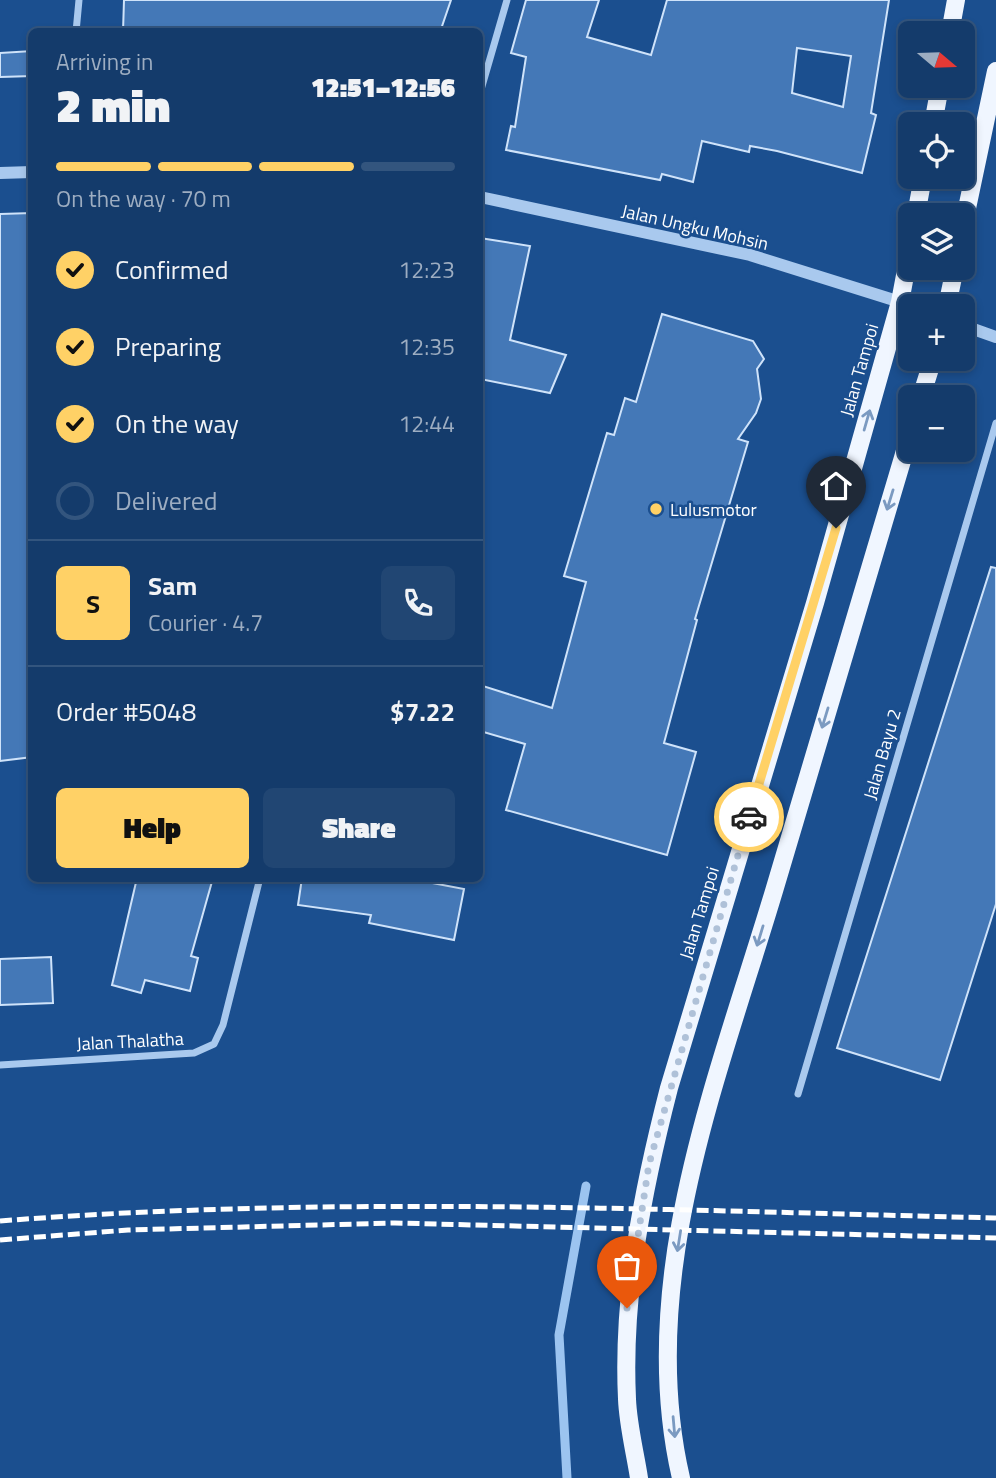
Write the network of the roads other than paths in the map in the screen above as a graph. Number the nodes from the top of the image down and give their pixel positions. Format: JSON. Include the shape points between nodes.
{"nodes":[{"id":1,"x":79,"y":0,"type":"edge"},
{"id":2,"x":507,"y":0,"type":"edge"},
{"id":3,"x":956,"y":0,"type":"edge"},
{"id":4,"x":952,"y":21,"type":"edge"},
{"id":5,"x":76,"y":28,"type":"edge"},
{"id":6,"x":996,"y":71,"type":"edge"},
{"id":7,"x":483,"y":83,"type":"edge"},
{"id":8,"x":28,"y":172,"type":"edge"},
{"id":9,"x":0,"y":173,"type":"edge"},
{"id":10,"x":483,"y":198,"type":"edge"},
{"id":11,"x":968,"y":203,"type":"edge"},
{"id":12,"x":898,"y":301,"type":"edge"},
{"id":13,"x":975,"y":330,"type":"edge"},
{"id":14,"x":898,"y":331,"type":"edge"},
{"id":15,"x":996,"y":337,"type":"edge"},
{"id":16,"x":996,"y":423,"type":"edge"},
{"id":17,"x":902,"y":462,"type":"edge"},
{"id":18,"x":259,"y":882,"type":"edge"},
{"id":19,"x":0,"y":1065,"type":"edge"},
{"id":20,"x":798,"y":1094,"type":"dead end"},
{"id":21,"x":639,"y":1478,"type":"edge"},
{"id":22,"x":681,"y":1478,"type":"edge"}],
"edges":[{"from":1,"to":5,"type":"street"},
{"from":2,"to":7,"type":"street"},
{"from":3,"to":4,"type":"main road"},
{"from":6,"to":11,"type":"main road"},
{"from":8,"to":9,"type":"street"},
{"from":10,"to":12,"type":"street","name":"Jalan Ungku Mohsin","via":[[750,255]]},
{"from":13,"to":15,"type":"street"},
{"from":21,"to":14,"type":"main road","name":"Jalan Tampoi","one_way":true,"via":[[627,1401],[627,1308],[649,1164]]},
{"from":16,"to":20,"type":"street","name":"Jalan Bayu 2"},
{"from":17,"to":22,"type":"main road","one_way":true,"via":[[690,1173],[669,1307],[670,1376]]},
{"from":18,"to":19,"type":"street","name":"Jalan Thalatha","via":[[223,1026],[214,1044],[194,1053]]}]}
